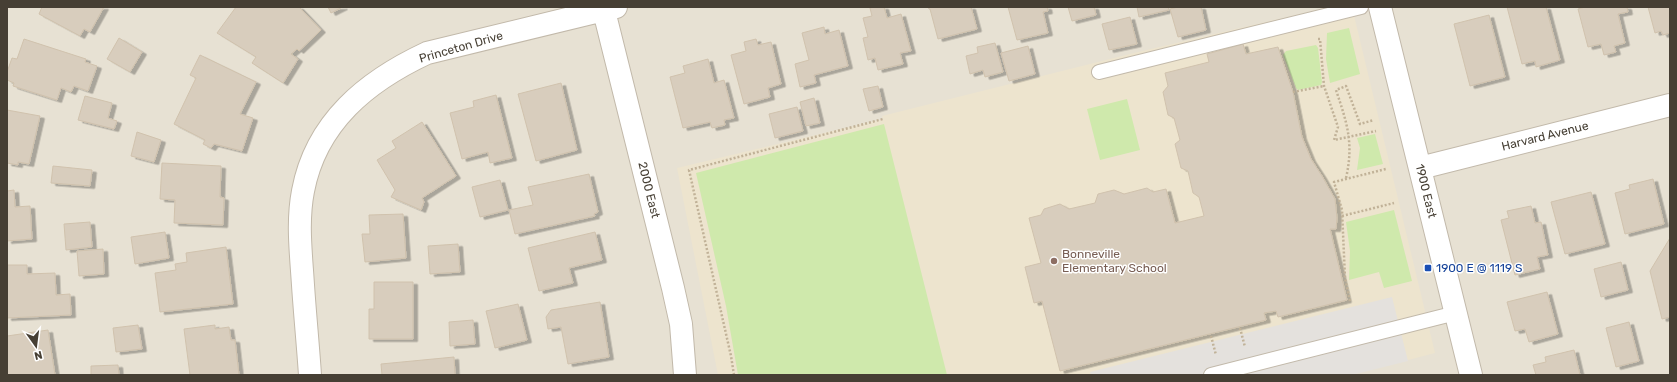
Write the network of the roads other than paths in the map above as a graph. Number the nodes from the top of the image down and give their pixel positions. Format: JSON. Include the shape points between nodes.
{"nodes":[{"id":1,"x":1361,"y":7,"type":"edge"},
{"id":2,"x":1380,"y":7,"type":"edge"},
{"id":3,"x":608,"y":8,"type":"edge"},
{"id":4,"x":1099,"y":72,"type":"dead end"},
{"id":5,"x":1670,"y":105,"type":"edge"},
{"id":6,"x":1420,"y":168,"type":"junction"},
{"id":7,"x":1456,"y":313,"type":"junction"},
{"id":8,"x":310,"y":375,"type":"edge"},
{"id":9,"x":685,"y":375,"type":"edge"},
{"id":10,"x":1211,"y":375,"type":"edge"},
{"id":11,"x":1471,"y":375,"type":"edge"}],
"edges":[{"from":1,"to":4,"type":"lane"},
{"from":2,"to":6,"type":"street","name":"1900 East"},
{"from":3,"to":8,"type":"street","name":"Princeton Drive","via":[[428,53],[401,65],[376,81],[354,99],[337,119],[310,166],[300,216]]},
{"from":3,"to":9,"type":"street","name":"2000 East","via":[[674,288]]},
{"from":5,"to":6,"type":"street","name":"Harvard Avenue"},
{"from":6,"to":7,"type":"street","name":"1900 East"},
{"from":7,"to":10,"type":"lane"},
{"from":7,"to":11,"type":"street","name":"1900 East"}]}
